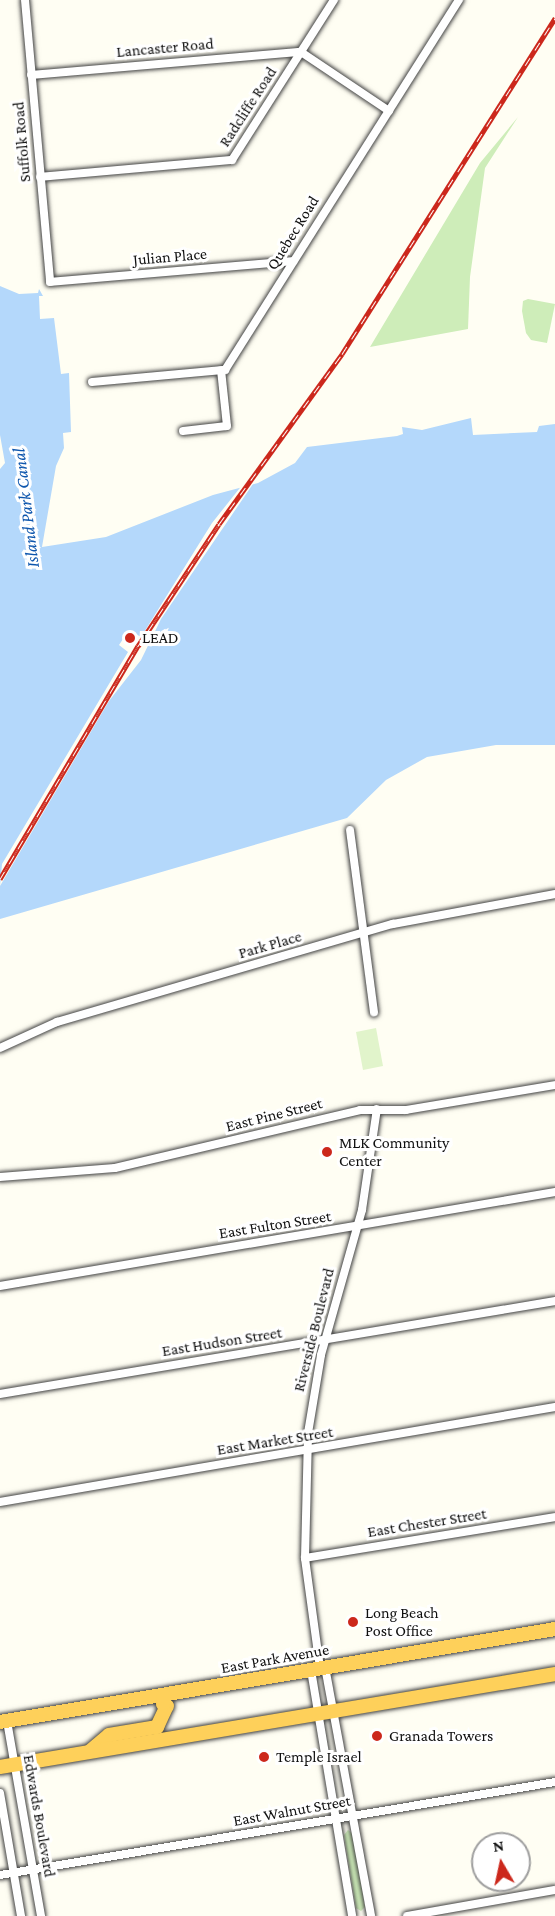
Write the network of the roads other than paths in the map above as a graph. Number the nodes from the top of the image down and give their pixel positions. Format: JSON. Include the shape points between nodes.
{"nodes":[{"id":1,"x":25,"y":0,"type":"edge"},
{"id":2,"x":334,"y":0,"type":"edge"},
{"id":3,"x":459,"y":0,"type":"edge"},
{"id":4,"x":301,"y":51,"type":"junction"},
{"id":5,"x":31,"y":75,"type":"junction"},
{"id":6,"x":389,"y":111,"type":"junction"},
{"id":7,"x":40,"y":177,"type":"junction"},
{"id":8,"x":293,"y":261,"type":"junction"},
{"id":9,"x":50,"y":282,"type":"joint"},
{"id":10,"x":221,"y":370,"type":"junction"},
{"id":11,"x":92,"y":382,"type":"dead end"},
{"id":12,"x":183,"y":430,"type":"dead end"},
{"id":13,"x":350,"y":830,"type":"dead end"},
{"id":14,"x":555,"y":894,"type":"edge"},
{"id":15,"x":364,"y":933,"type":"junction"},
{"id":16,"x":375,"y":1012,"type":"dead end"},
{"id":17,"x":0,"y":1048,"type":"edge"},
{"id":18,"x":555,"y":1085,"type":"edge"},
{"id":19,"x":377,"y":1109,"type":"junction"},
{"id":20,"x":0,"y":1177,"type":"edge"},
{"id":21,"x":555,"y":1192,"type":"edge"},
{"id":22,"x":356,"y":1227,"type":"junction"},
{"id":23,"x":0,"y":1286,"type":"edge"},
{"id":24,"x":555,"y":1301,"type":"edge"},
{"id":25,"x":325,"y":1340,"type":"junction"},
{"id":26,"x":0,"y":1394,"type":"edge"},
{"id":27,"x":555,"y":1407,"type":"edge"},
{"id":28,"x":307,"y":1451,"type":"junction"},
{"id":29,"x":0,"y":1502,"type":"edge"},
{"id":30,"x":555,"y":1517,"type":"edge"},
{"id":31,"x":305,"y":1558,"type":"junction"},
{"id":32,"x":555,"y":1629,"type":"edge"},
{"id":33,"x":318,"y":1669,"type":"junction"},
{"id":34,"x":555,"y":1674,"type":"edge"},
{"id":35,"x":164,"y":1695,"type":"junction"},
{"id":36,"x":333,"y":1711,"type":"junction"},
{"id":37,"x":318,"y":1714,"type":"junction"},
{"id":38,"x":3,"y":1722,"type":"edge"},
{"id":39,"x":90,"y":1751,"type":"junction"},
{"id":40,"x":14,"y":1764,"type":"junction"},
{"id":41,"x":0,"y":1767,"type":"edge"},
{"id":42,"x":555,"y":1782,"type":"edge"},
{"id":43,"x":0,"y":1793,"type":"edge"},
{"id":44,"x":352,"y":1816,"type":"junction"},
{"id":45,"x":335,"y":1819,"type":"junction"},
{"id":46,"x":33,"y":1869,"type":"junction"},
{"id":47,"x":14,"y":1873,"type":"junction"},
{"id":48,"x":0,"y":1875,"type":"edge"},
{"id":49,"x":555,"y":1890,"type":"edge"},
{"id":50,"x":21,"y":1916,"type":"edge"},
{"id":51,"x":41,"y":1916,"type":"edge"},
{"id":52,"x":352,"y":1916,"type":"edge"},
{"id":53,"x":371,"y":1916,"type":"edge"},
{"id":54,"x":407,"y":1916,"type":"edge"}],
"edges":[{"from":1,"to":5,"type":"street","name":"Suffolk Road"},
{"from":2,"to":4,"type":"street","name":"Radcliffe Road"},
{"from":3,"to":6,"type":"street","name":"Quebec Road"},
{"from":4,"to":5,"type":"street","name":"Lancaster Road"},
{"from":4,"to":6,"type":"street"},
{"from":4,"to":7,"type":"street","name":"Radcliffe Road","via":[[232,160]]},
{"from":5,"to":7,"type":"street","name":"Suffolk Road"},
{"from":6,"to":8,"type":"street","name":"Quebec Road"},
{"from":7,"to":9,"type":"street","name":"Suffolk Road"},
{"from":8,"to":9,"type":"street","name":"Julian Place"},
{"from":8,"to":10,"type":"street","name":"Quebec Road"},
{"from":10,"to":11,"type":"street"},
{"from":10,"to":12,"type":"street","via":[[227,426]]},
{"from":13,"to":15,"type":"street"},
{"from":14,"to":15,"type":"street","name":"Park Place","via":[[421,917]]},
{"from":15,"to":16,"type":"street"},
{"from":15,"to":17,"type":"street","name":"Park Place","via":[[57,1022]]},
{"from":18,"to":19,"type":"street","name":"East Pine Street","via":[[406,1110]]},
{"from":19,"to":20,"type":"street","name":"East Pine Street","via":[[124,1166]]},
{"from":19,"to":22,"type":"street","name":"Riverside Boulevard"},
{"from":21,"to":22,"type":"street","name":"East Fulton Street"},
{"from":22,"to":23,"type":"street","name":"East Fulton Street"},
{"from":22,"to":25,"type":"street","name":"Riverside Boulevard"},
{"from":24,"to":25,"type":"street","name":"East Hudson Street"},
{"from":25,"to":26,"type":"street","name":"East Hudson Street"},
{"from":25,"to":28,"type":"street","name":"Riverside Boulevard","via":[[312,1397]]},
{"from":27,"to":28,"type":"street","name":"East Market Street"},
{"from":28,"to":29,"type":"street","name":"East Market Street"},
{"from":28,"to":31,"type":"street","name":"Riverside Boulevard"},
{"from":30,"to":31,"type":"street","name":"East Chester Street"},
{"from":31,"to":33,"type":"street","name":"Riverside Boulevard"},
{"from":32,"to":33,"type":"highway","name":"East Park Avenue"},
{"from":33,"to":35,"type":"highway","name":"East Park Avenue"},
{"from":33,"to":36,"type":"street","name":"Riverside Boulevard"},
{"from":33,"to":37,"type":"street","name":"Riverside Boulevard"},
{"from":34,"to":36,"type":"highway"},
{"from":35,"to":38,"type":"highway","name":"East Park Avenue"},
{"from":35,"to":39,"type":"highway","via":[[163,1704],[167,1706],[157,1727],[109,1735]]},
{"from":36,"to":37,"type":"highway"},
{"from":36,"to":44,"type":"street","name":"Riverside Boulevard"},
{"from":37,"to":39,"type":"highway"},
{"from":37,"to":45,"type":"street","name":"Riverside Boulevard"},
{"from":38,"to":40,"type":"street","name":"Edwards Boulevard"},
{"from":39,"to":40,"type":"highway"},
{"from":40,"to":41,"type":"highway"},
{"from":40,"to":46,"type":"street","name":"Edwards Boulevard"},
{"from":42,"to":44,"type":"street","name":"East Walnut Street"},
{"from":43,"to":47,"type":"street"},
{"from":44,"to":45,"type":"street","name":"East Walnut Street"},
{"from":44,"to":53,"type":"street","name":"Riverside Boulevard"},
{"from":45,"to":46,"type":"street","name":"East Walnut Street"},
{"from":45,"to":52,"type":"street","name":"Riverside Boulevard"},
{"from":46,"to":47,"type":"street","name":"East Walnut Street"},
{"from":46,"to":51,"type":"street","name":"Edwards Boulevard"},
{"from":47,"to":48,"type":"street","name":"East Walnut Street"},
{"from":47,"to":50,"type":"street"},
{"from":49,"to":54,"type":"street"}]}
